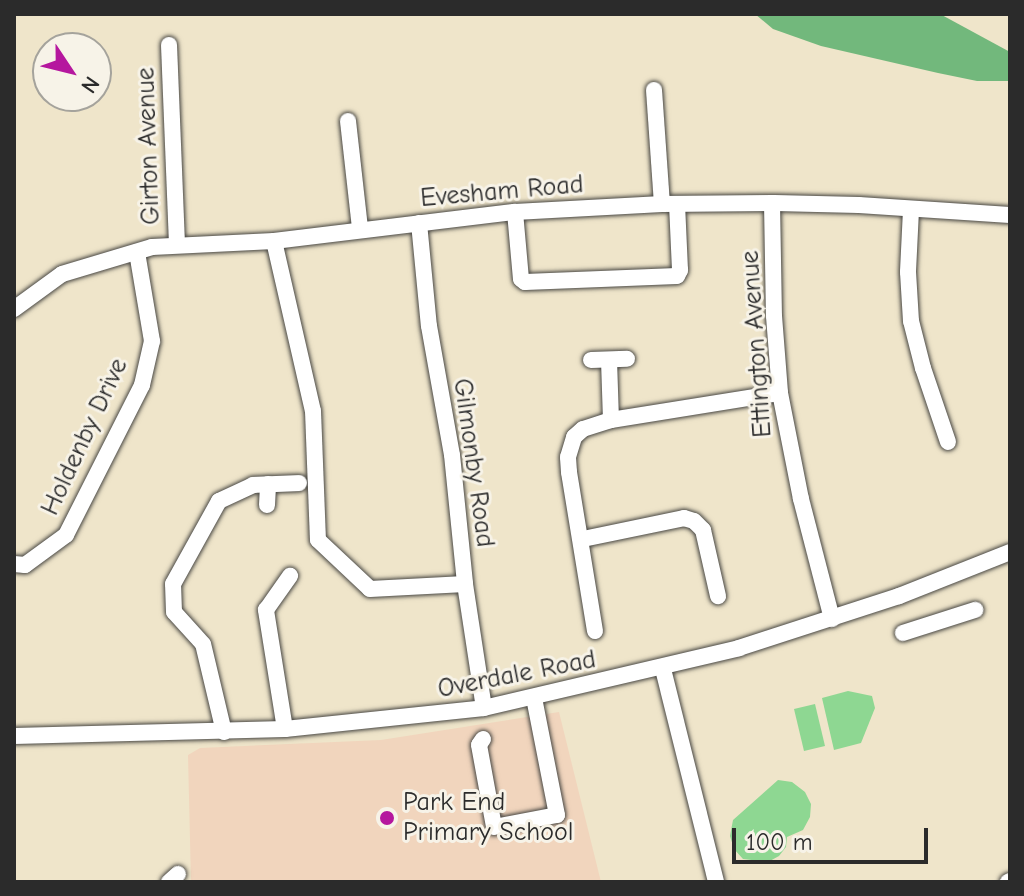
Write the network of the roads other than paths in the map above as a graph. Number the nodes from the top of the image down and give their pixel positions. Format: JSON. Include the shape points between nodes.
{"nodes":[{"id":1,"x":169,"y":45,"type":"dead end"},
{"id":2,"x":654,"y":90,"type":"dead end"},
{"id":3,"x":348,"y":121,"type":"dead end"},
{"id":4,"x":772,"y":203,"type":"junction"},
{"id":5,"x":669,"y":204,"type":"junction"},
{"id":6,"x":911,"y":210,"type":"junction"},
{"id":7,"x":515,"y":212,"type":"junction"},
{"id":8,"x":1010,"y":215,"type":"edge"},
{"id":9,"x":419,"y":223,"type":"junction"},
{"id":10,"x":360,"y":228,"type":"junction"},
{"id":11,"x":274,"y":241,"type":"junction"},
{"id":12,"x":177,"y":245,"type":"junction"},
{"id":13,"x":137,"y":252,"type":"junction"},
{"id":14,"x":17,"y":300,"type":"edge"},
{"id":15,"x":627,"y":359,"type":"dead end"},
{"id":16,"x":591,"y":360,"type":"dead end"},
{"id":17,"x":609,"y":360,"type":"junction"},
{"id":18,"x":780,"y":393,"type":"junction"},
{"id":19,"x":611,"y":420,"type":"junction"},
{"id":20,"x":948,"y":442,"type":"dead end"},
{"id":21,"x":299,"y":483,"type":"dead end"},
{"id":22,"x":268,"y":484,"type":"junction"},
{"id":23,"x":267,"y":505,"type":"dead end"},
{"id":24,"x":583,"y":539,"type":"junction"},
{"id":25,"x":1010,"y":552,"type":"edge"},
{"id":26,"x":14,"y":564,"type":"edge"},
{"id":27,"x":290,"y":576,"type":"dead end"},
{"id":28,"x":465,"y":584,"type":"junction"},
{"id":29,"x":718,"y":596,"type":"dead end"},
{"id":30,"x":975,"y":610,"type":"dead end"},
{"id":31,"x":832,"y":619,"type":"junction"},
{"id":32,"x":595,"y":631,"type":"dead end"},
{"id":33,"x":903,"y":633,"type":"dead end"},
{"id":34,"x":663,"y":669,"type":"junction"},
{"id":35,"x":534,"y":698,"type":"junction"},
{"id":36,"x":484,"y":708,"type":"junction"},
{"id":37,"x":285,"y":729,"type":"junction"},
{"id":38,"x":224,"y":732,"type":"junction"},
{"id":39,"x":14,"y":736,"type":"edge"},
{"id":40,"x":483,"y":739,"type":"dead end"},
{"id":41,"x":716,"y":882,"type":"edge"}],
"edges":[{"from":1,"to":12,"type":"street","name":"Girton Avenue"},
{"from":2,"to":5,"type":"street"},
{"from":3,"to":10,"type":"street"},
{"from":4,"to":5,"type":"street","name":"Evesham Road"},
{"from":4,"to":6,"type":"street","name":"Evesham Road"},
{"from":4,"to":18,"type":"street","name":"Ettington Avenue"},
{"from":5,"to":7,"type":"street","name":"Evesham Road"},
{"from":5,"to":7,"type":"street","via":[[677,276],[525,282]]},
{"from":6,"to":8,"type":"street","name":"Evesham Road"},
{"from":6,"to":20,"type":"street","via":[[911,321]]},
{"from":7,"to":9,"type":"street","name":"Evesham Road"},
{"from":9,"to":10,"type":"street","name":"Evesham Road"},
{"from":9,"to":28,"type":"street","name":"Gilmonby Road"},
{"from":10,"to":11,"type":"street","name":"Evesham Road"},
{"from":11,"to":12,"type":"street","name":"Evesham Road"},
{"from":11,"to":28,"type":"street","via":[[313,411],[318,540],[370,589]]},
{"from":12,"to":13,"type":"street","name":"Evesham Road"},
{"from":13,"to":14,"type":"street","name":"Evesham Road","via":[[62,274]]},
{"from":13,"to":26,"type":"street","name":"Holdenby Drive","via":[[152,341],[142,385],[66,535],[25,565]]},
{"from":15,"to":17,"type":"street"},
{"from":16,"to":17,"type":"street"},
{"from":17,"to":19,"type":"street"},
{"from":18,"to":19,"type":"street"},
{"from":18,"to":31,"type":"street","name":"Ettington Avenue"},
{"from":19,"to":24,"type":"street","via":[[583,429],[570,447],[569,472]]},
{"from":21,"to":22,"type":"street"},
{"from":22,"to":23,"type":"street"},
{"from":22,"to":38,"type":"street","via":[[219,501],[173,584],[174,612],[203,644]]},
{"from":24,"to":29,"type":"street","via":[[684,518],[694,521],[703,530]]},
{"from":24,"to":32,"type":"street"},
{"from":25,"to":31,"type":"street","name":"Overdale Road"},
{"from":27,"to":37,"type":"street","via":[[266,610]]},
{"from":28,"to":36,"type":"street","name":"Gilmonby Road"},
{"from":30,"to":33,"type":"street"},
{"from":31,"to":34,"type":"street","name":"Overdale Road"},
{"from":34,"to":35,"type":"street","name":"Overdale Road"},
{"from":34,"to":41,"type":"street"},
{"from":35,"to":36,"type":"street","name":"Overdale Road"},
{"from":35,"to":40,"type":"street","via":[[557,815],[494,827],[479,745]]},
{"from":36,"to":37,"type":"street","name":"Overdale Road"},
{"from":37,"to":38,"type":"street","name":"Overdale Road"},
{"from":38,"to":39,"type":"street","name":"Overdale Road"}]}
